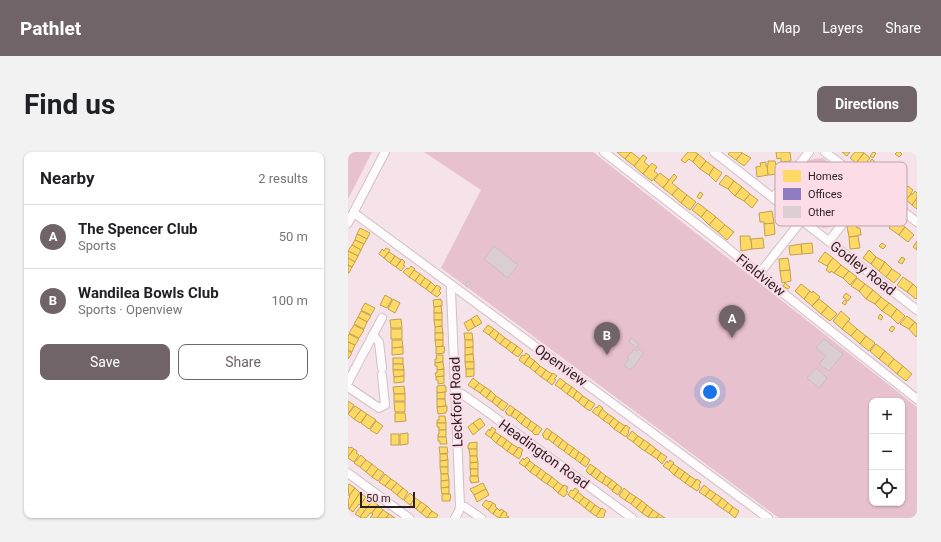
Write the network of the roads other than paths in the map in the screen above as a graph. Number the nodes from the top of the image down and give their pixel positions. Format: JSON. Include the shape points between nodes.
{"nodes":[{"id":1,"x":385,"y":152,"type":"edge"},
{"id":2,"x":604,"y":152,"type":"edge"},
{"id":3,"x":714,"y":152,"type":"edge"},
{"id":4,"x":809,"y":152,"type":"edge"},
{"id":5,"x":825,"y":152,"type":"edge"},
{"id":6,"x":801,"y":162,"type":"edge"},
{"id":7,"x":838,"y":162,"type":"edge"},
{"id":8,"x":775,"y":195,"type":"edge"},
{"id":9,"x":773,"y":198,"type":"joint"},
{"id":10,"x":354,"y":213,"type":"junction"},
{"id":11,"x":907,"y":214,"type":"edge"},
{"id":12,"x":917,"y":222,"type":"edge"},
{"id":13,"x":348,"y":223,"type":"edge"},
{"id":14,"x":797,"y":226,"type":"edge"},
{"id":15,"x":810,"y":226,"type":"edge"},
{"id":16,"x":842,"y":226,"type":"edge"},
{"id":17,"x":830,"y":242,"type":"junction"},
{"id":18,"x":759,"y":274,"type":"junction"},
{"id":19,"x":452,"y":285,"type":"junction"},
{"id":20,"x":917,"y":310,"type":"edge"},
{"id":21,"x":382,"y":318,"type":"dead end"},
{"id":22,"x":373,"y":335,"type":"junction"},
{"id":23,"x":348,"y":382,"type":"edge"},
{"id":24,"x":348,"y":387,"type":"edge"},
{"id":25,"x":456,"y":393,"type":"junction"},
{"id":26,"x":917,"y":399,"type":"edge"},
{"id":27,"x":348,"y":473,"type":"edge"},
{"id":28,"x":460,"y":506,"type":"junction"},
{"id":29,"x":409,"y":518,"type":"edge"},
{"id":30,"x":455,"y":518,"type":"edge"},
{"id":31,"x":481,"y":518,"type":"edge"},
{"id":32,"x":632,"y":518,"type":"edge"},
{"id":33,"x":768,"y":518,"type":"edge"}],
"edges":[{"from":1,"to":10,"type":"street"},
{"from":2,"to":18,"type":"street","name":"Fieldview"},
{"from":3,"to":9,"type":"street","name":"Godley Road"},
{"from":4,"to":6,"type":"street"},
{"from":5,"to":7,"type":"street"},
{"from":8,"to":9,"type":"street"},
{"from":10,"to":13,"type":"street"},
{"from":10,"to":19,"type":"street","name":"Openview"},
{"from":11,"to":12,"type":"street"},
{"from":14,"to":18,"type":"street"},
{"from":15,"to":17,"type":"street","name":"Godley Road"},
{"from":16,"to":17,"type":"street"},
{"from":17,"to":20,"type":"street","name":"Godley Road"},
{"from":18,"to":26,"type":"street","name":"Fieldview"},
{"from":19,"to":25,"type":"street","name":"Leckford Road"},
{"from":19,"to":33,"type":"street","name":"Openview"},
{"from":21,"to":22,"type":"street"},
{"from":22,"to":23,"type":"street"},
{"from":22,"to":24,"type":"street","via":[[379,342],[385,405],[379,408]]},
{"from":25,"to":28,"type":"street","name":"Leckford Road"},
{"from":25,"to":32,"type":"street","name":"Headington Road","via":[[462,394]]},
{"from":27,"to":29,"type":"street"},
{"from":28,"to":30,"type":"street","name":"Leckford Road"},
{"from":28,"to":31,"type":"street"}]}
